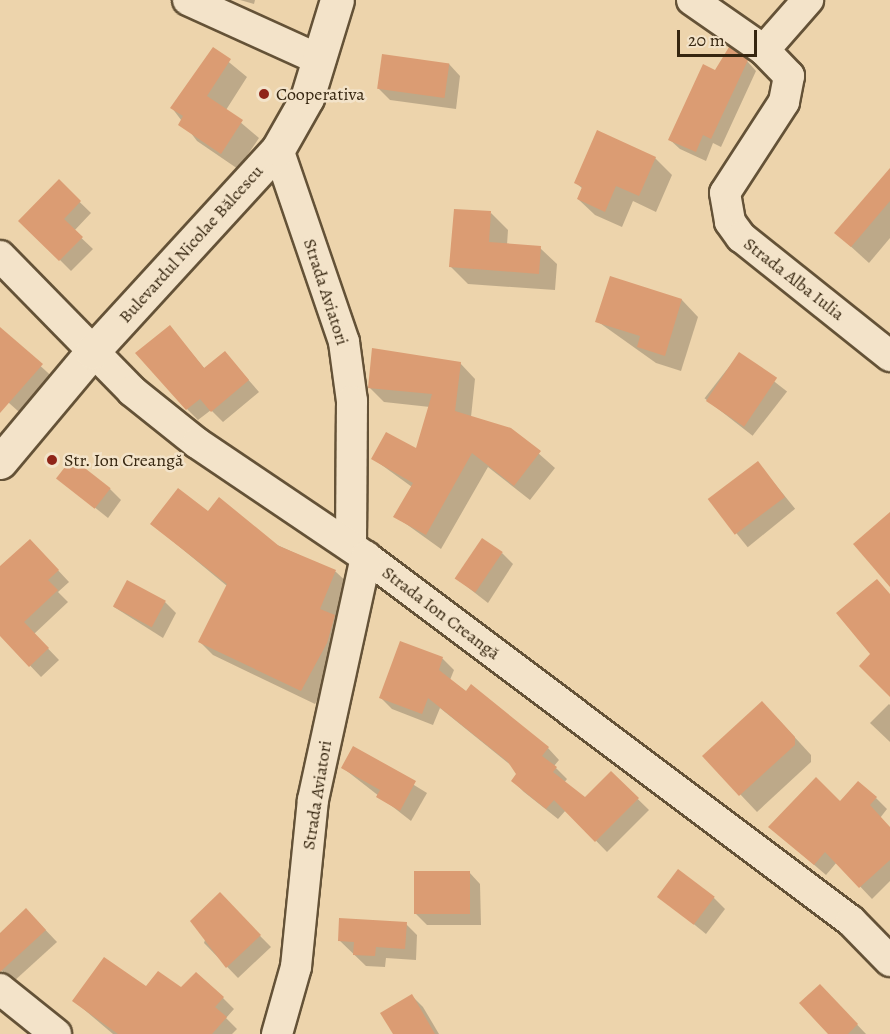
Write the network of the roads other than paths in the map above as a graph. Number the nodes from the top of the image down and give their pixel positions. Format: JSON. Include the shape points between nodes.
{"nodes":[{"id":1,"x":188,"y":0,"type":"edge"},
{"id":2,"x":337,"y":0,"type":"edge"},
{"id":3,"x":692,"y":0,"type":"edge"},
{"id":4,"x":808,"y":0,"type":"edge"},
{"id":5,"x":764,"y":50,"type":"junction"},
{"id":6,"x":320,"y":60,"type":"junction"},
{"id":7,"x":278,"y":149,"type":"junction"},
{"id":8,"x":0,"y":256,"type":"edge"},
{"id":9,"x":92,"y":352,"type":"junction"},
{"id":10,"x":890,"y":356,"type":"edge"},
{"id":11,"x":0,"y":462,"type":"edge"},
{"id":12,"x":358,"y":552,"type":"junction"},
{"id":13,"x":890,"y":961,"type":"edge"},
{"id":14,"x":0,"y":989,"type":"edge"},
{"id":15,"x":57,"y":1034,"type":"edge"},
{"id":16,"x":277,"y":1034,"type":"edge"}],
"edges":[{"from":1,"to":6,"type":"street"},
{"from":2,"to":6,"type":"main road","name":"Bulevardul Nicolae Bălcescu"},
{"from":3,"to":5,"type":"street","name":"Strada Alba Iulia"},
{"from":4,"to":5,"type":"street"},
{"from":5,"to":10,"type":"street","name":"Strada Alba Iulia","via":[[784,69],[790,88],[725,193],[729,222],[741,237]]},
{"from":6,"to":7,"type":"main road","name":"Bulevardul Nicolae Bălcescu"},
{"from":7,"to":9,"type":"main road","name":"Bulevardul Nicolae Bălcescu"},
{"from":7,"to":12,"type":"street","name":"Strada Aviatori","via":[[344,342],[352,401]]},
{"from":8,"to":9,"type":"street","name":"Strada Ion Creangă"},
{"from":9,"to":11,"type":"main road","name":"Bulevardul Nicolae Bălcescu"},
{"from":9,"to":12,"type":"street","name":"Strada Ion Creangă","via":[[197,443]]},
{"from":12,"to":13,"type":"street","name":"Strada Ion Creangă","via":[[851,921]]},
{"from":12,"to":16,"type":"street","name":"Strada Aviatori","via":[[313,800],[296,967]]},
{"from":14,"to":15,"type":"street"}]}
